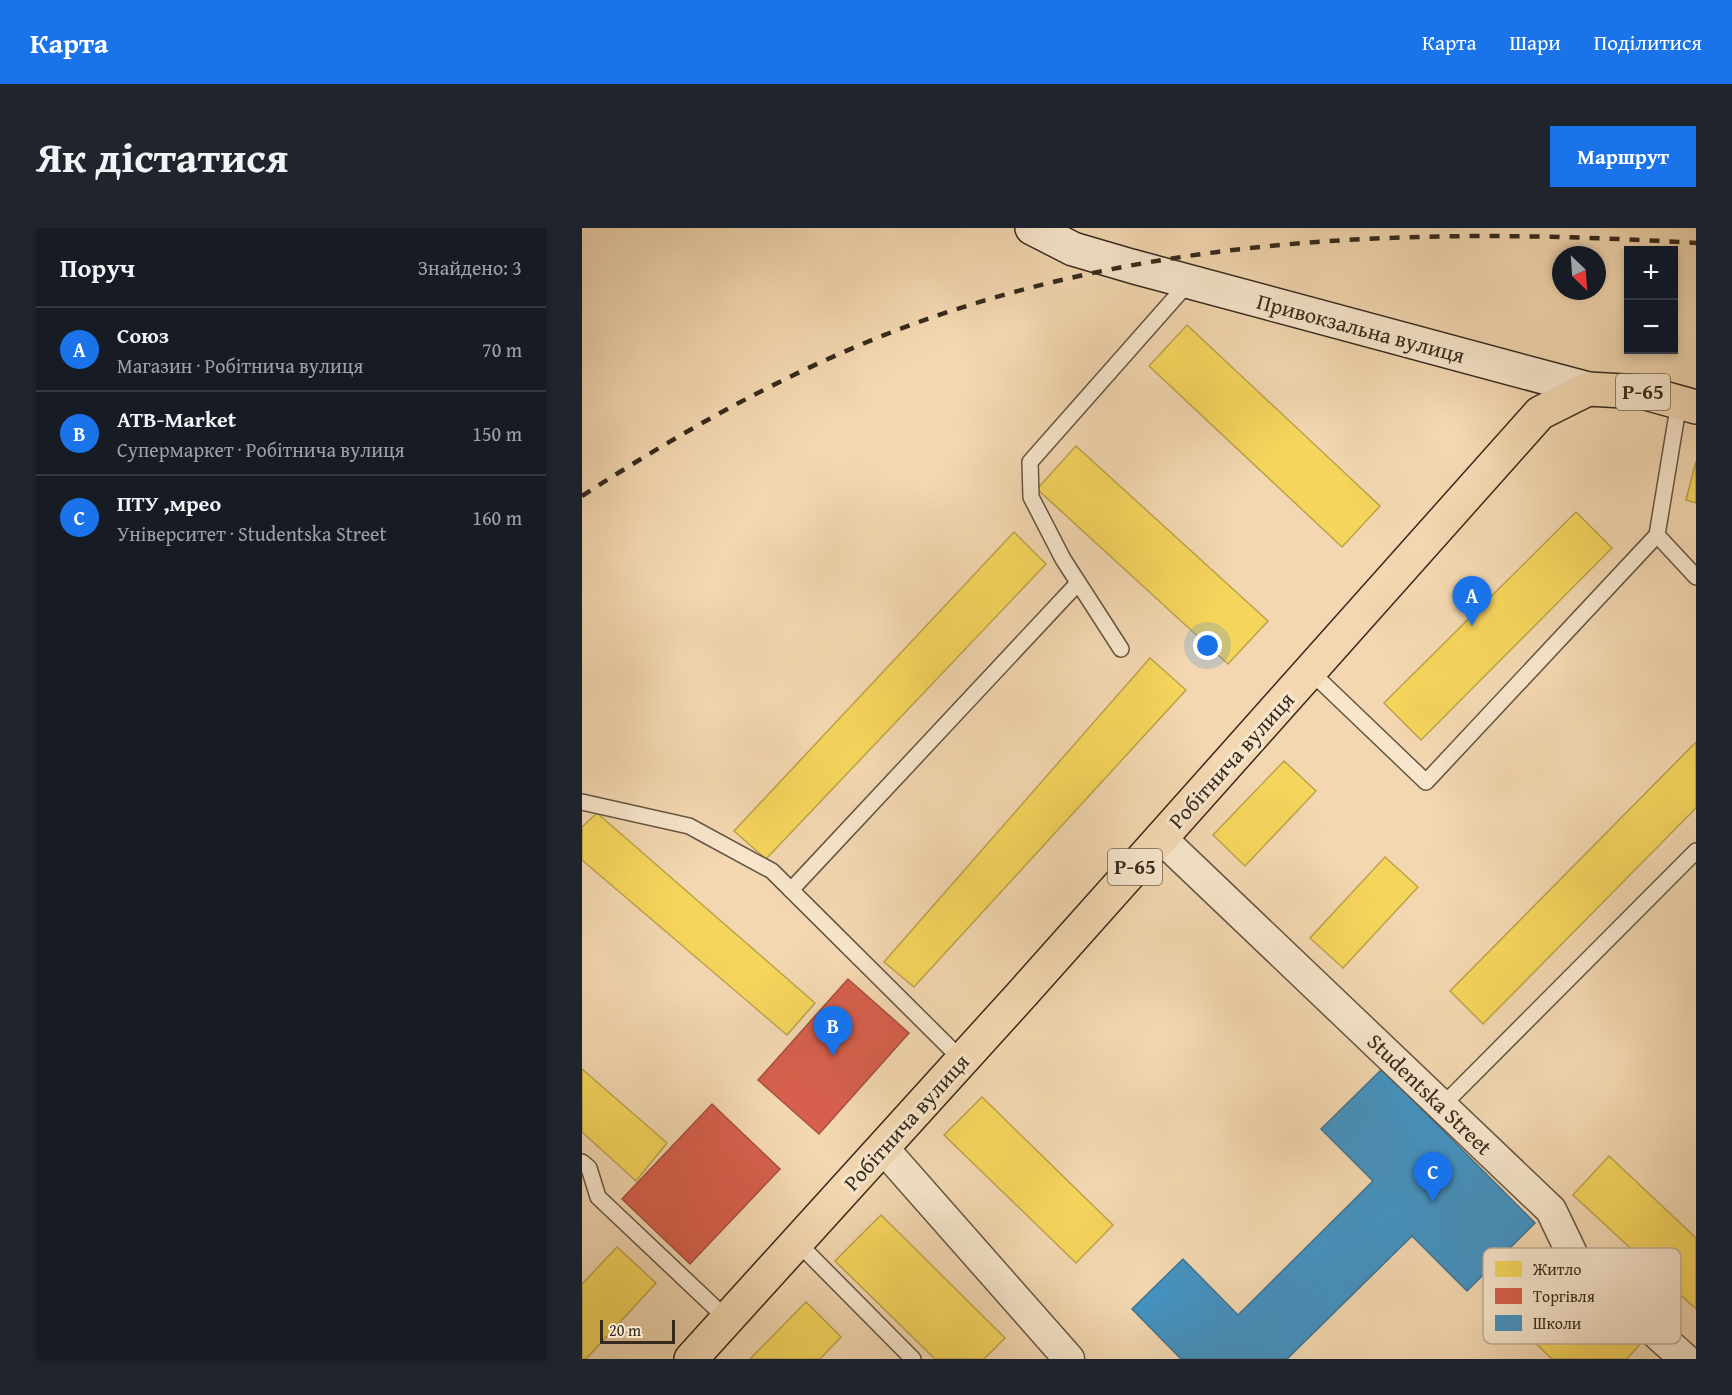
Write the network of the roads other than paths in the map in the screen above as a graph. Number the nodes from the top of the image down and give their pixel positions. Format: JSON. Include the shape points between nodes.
{"nodes":[{"id":1,"x":1032,"y":228,"type":"edge"},
{"id":2,"x":1189,"y":282,"type":"junction"},
{"id":3,"x":1588,"y":389,"type":"junction"},
{"id":4,"x":1687,"y":404,"type":"edge"},
{"id":5,"x":1657,"y":535,"type":"junction"},
{"id":6,"x":1696,"y":577,"type":"edge"},
{"id":7,"x":1078,"y":583,"type":"junction"},
{"id":8,"x":1121,"y":649,"type":"dead end"},
{"id":9,"x":1310,"y":671,"type":"junction"},
{"id":10,"x":582,"y":802,"type":"edge"},
{"id":11,"x":1161,"y":838,"type":"junction"},
{"id":12,"x":1696,"y":851,"type":"edge"},
{"id":13,"x":790,"y":890,"type":"junction"},
{"id":14,"x":962,"y":1060,"type":"junction"},
{"id":15,"x":1442,"y":1106,"type":"junction"},
{"id":16,"x":883,"y":1148,"type":"junction"},
{"id":17,"x":582,"y":1162,"type":"edge"},
{"id":18,"x":797,"y":1242,"type":"junction"},
{"id":19,"x":1569,"y":1248,"type":"edge"},
{"id":20,"x":727,"y":1319,"type":"junction"},
{"id":21,"x":1668,"y":1344,"type":"edge"},
{"id":22,"x":691,"y":1359,"type":"edge"},
{"id":23,"x":913,"y":1359,"type":"edge"},
{"id":24,"x":1069,"y":1359,"type":"edge"},
{"id":25,"x":1685,"y":1359,"type":"edge"}],
"edges":[{"from":1,"to":2,"type":"main road","name":"Привокзальна вулиця","via":[[1073,249]]},
{"from":2,"to":3,"type":"main road","name":"Привокзальна вулиця"},
{"from":2,"to":7,"type":"lane","via":[[1030,462],[1031,497]]},
{"from":3,"to":4,"type":"main road","name":"Привокзальна вулиця","number":"Р-65","via":[[1642,392]]},
{"from":3,"to":9,"type":"main road","name":"Робітнича вулиця","number":"Р-65","via":[[1540,413]]},
{"from":4,"to":5,"type":"lane"},
{"from":5,"to":6,"type":"lane"},
{"from":5,"to":9,"type":"lane","via":[[1426,782]]},
{"from":7,"to":8,"type":"lane"},
{"from":7,"to":13,"type":"lane"},
{"from":9,"to":11,"type":"main road","name":"Робітнича вулиця","number":"Р-65"},
{"from":10,"to":13,"type":"lane","via":[[689,826],[772,872]]},
{"from":11,"to":14,"type":"main road","name":"Робітнича вулиця","number":"Р-65"},
{"from":11,"to":15,"type":"street","name":"Studentska Street"},
{"from":12,"to":15,"type":"lane"},
{"from":13,"to":14,"type":"lane"},
{"from":14,"to":16,"type":"main road","name":"Робітнича вулиця","number":"Р-65"},
{"from":15,"to":19,"type":"street","name":"Studentska Street","via":[[1551,1210]]},
{"from":16,"to":18,"type":"main road","name":"Робітнича вулиця","number":"Р-65"},
{"from":16,"to":24,"type":"street"},
{"from":17,"to":20,"type":"lane","via":[[589,1168],[598,1197]]},
{"from":18,"to":20,"type":"main road","name":"Робітнича вулиця","number":"Р-65"},
{"from":18,"to":23,"type":"lane"},
{"from":20,"to":22,"type":"main road","name":"Робітнича вулиця","number":"Р-65"},
{"from":21,"to":25,"type":"street","name":"Studentska Street"}]}
